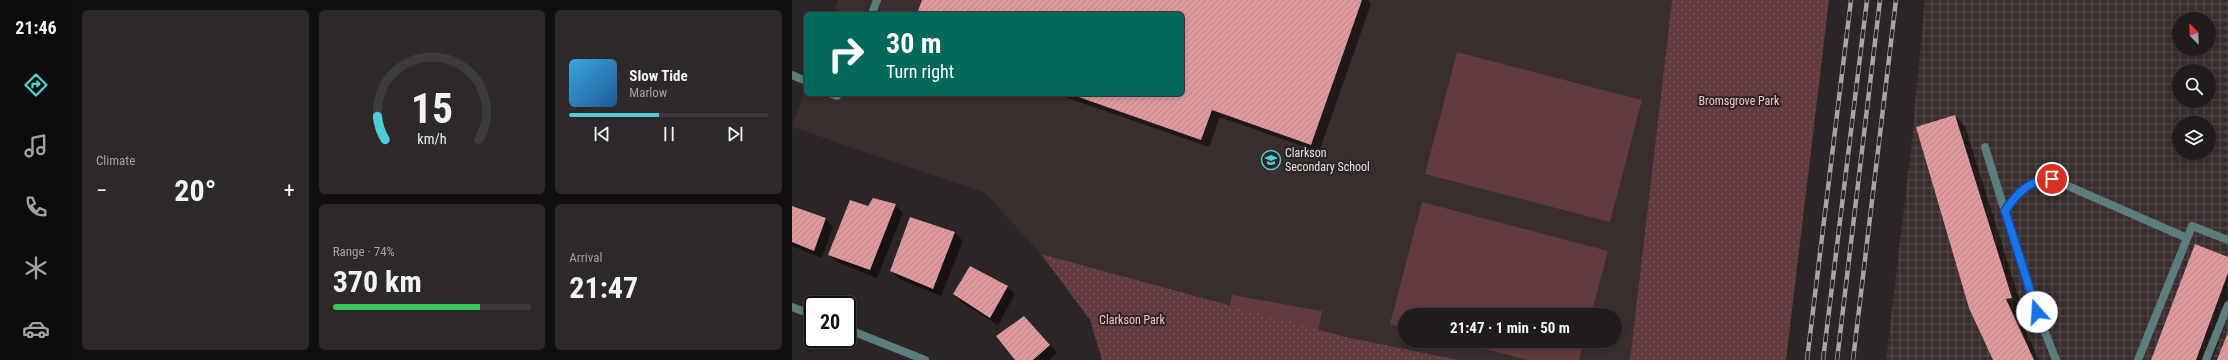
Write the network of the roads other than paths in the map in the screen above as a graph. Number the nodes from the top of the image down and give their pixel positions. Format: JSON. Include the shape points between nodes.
{"nodes":[{"id":1,"x":877,"y":0,"type":"edge"},
{"id":2,"x":873,"y":12,"type":"edge"},
{"id":3,"x":792,"y":75,"type":"edge"},
{"id":4,"x":804,"y":80,"type":"edge"},
{"id":5,"x":1986,"y":147,"type":"dead end"},
{"id":6,"x":2005,"y":211,"type":"junction"},
{"id":7,"x":2187,"y":238,"type":"junction"},
{"id":8,"x":2228,"y":240,"type":"edge"},
{"id":9,"x":2228,"y":305,"type":"edge"},
{"id":10,"x":792,"y":307,"type":"edge"},
{"id":11,"x":804,"y":312,"type":"edge"},
{"id":12,"x":856,"y":333,"type":"edge"},
{"id":13,"x":925,"y":360,"type":"edge"},
{"id":14,"x":2056,"y":360,"type":"edge"},
{"id":15,"x":2138,"y":360,"type":"edge"},
{"id":16,"x":2206,"y":360,"type":"edge"}],
"edges":[{"from":1,"to":2,"type":"street"},
{"from":3,"to":4,"type":"street"},
{"from":5,"to":6,"type":"street"},
{"from":6,"to":7,"type":"street","via":[[2024,187],[2034,182],[2052,179]]},
{"from":6,"to":14,"type":"street","via":[[2032,299]]},
{"from":7,"to":8,"type":"street","via":[[2192,226]]},
{"from":7,"to":15,"type":"street"},
{"from":9,"to":16,"type":"street"},
{"from":10,"to":11,"type":"street"},
{"from":12,"to":13,"type":"street"}]}
